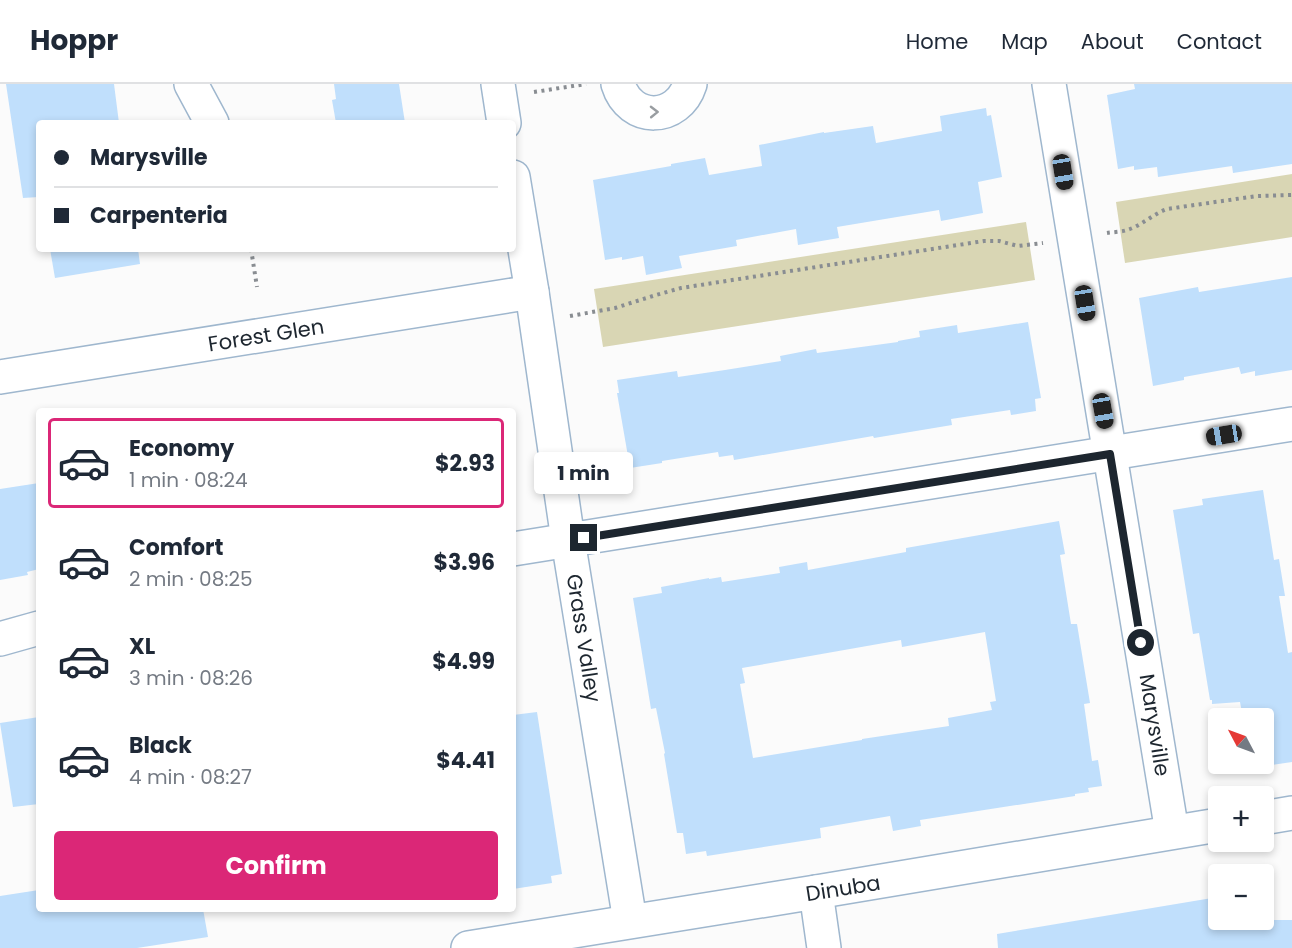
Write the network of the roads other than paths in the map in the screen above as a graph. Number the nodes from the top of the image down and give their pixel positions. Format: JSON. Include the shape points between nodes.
{"nodes":[{"id":1,"x":191,"y":84,"type":"edge"},
{"id":2,"x":618,"y":84,"type":"edge"},
{"id":3,"x":690,"y":84,"type":"edge"},
{"id":4,"x":1049,"y":84,"type":"edge"},
{"id":5,"x":210,"y":120,"type":"edge"},
{"id":6,"x":516,"y":196,"type":"edge"},
{"id":7,"x":534,"y":307,"type":"junction"},
{"id":8,"x":0,"y":377,"type":"edge"},
{"id":9,"x":1292,"y":424,"type":"edge"},
{"id":10,"x":1110,"y":454,"type":"junction"},
{"id":11,"x":568,"y":540,"type":"junction"},
{"id":12,"x":516,"y":549,"type":"edge"},
{"id":13,"x":36,"y":629,"type":"edge"},
{"id":14,"x":0,"y":639,"type":"edge"},
{"id":15,"x":1292,"y":813,"type":"edge"},
{"id":16,"x":1274,"y":816,"type":"edge"},
{"id":17,"x":1208,"y":827,"type":"edge"},
{"id":18,"x":1172,"y":832,"type":"junction"},
{"id":19,"x":816,"y":892,"type":"junction"},
{"id":20,"x":630,"y":921,"type":"junction"},
{"id":21,"x":468,"y":948,"type":"edge"},
{"id":22,"x":824,"y":948,"type":"edge"}],
"edges":[{"from":1,"to":5,"type":"street"},
{"from":2,"to":3,"type":"street","one_way":true,"via":[[632,106],[646,113],[661,113],[676,106],[687,95]]},
{"from":4,"to":10,"type":"street","name":"Marysville"},
{"from":6,"to":7,"type":"street","name":"Grass Valley"},
{"from":7,"to":8,"type":"street","name":"Forest Glen"},
{"from":7,"to":11,"type":"street","name":"Grass Valley"},
{"from":9,"to":10,"type":"street"},
{"from":10,"to":11,"type":"street"},
{"from":10,"to":18,"type":"street","name":"Marysville"},
{"from":11,"to":12,"type":"street"},
{"from":11,"to":20,"type":"street","name":"Grass Valley"},
{"from":13,"to":14,"type":"street"},
{"from":15,"to":16,"type":"street"},
{"from":17,"to":18,"type":"street","name":"Dinuba"},
{"from":18,"to":19,"type":"street","name":"Dinuba"},
{"from":19,"to":20,"type":"street","name":"Dinuba"},
{"from":19,"to":22,"type":"street"},
{"from":20,"to":21,"type":"street","name":"Dinuba"}]}
